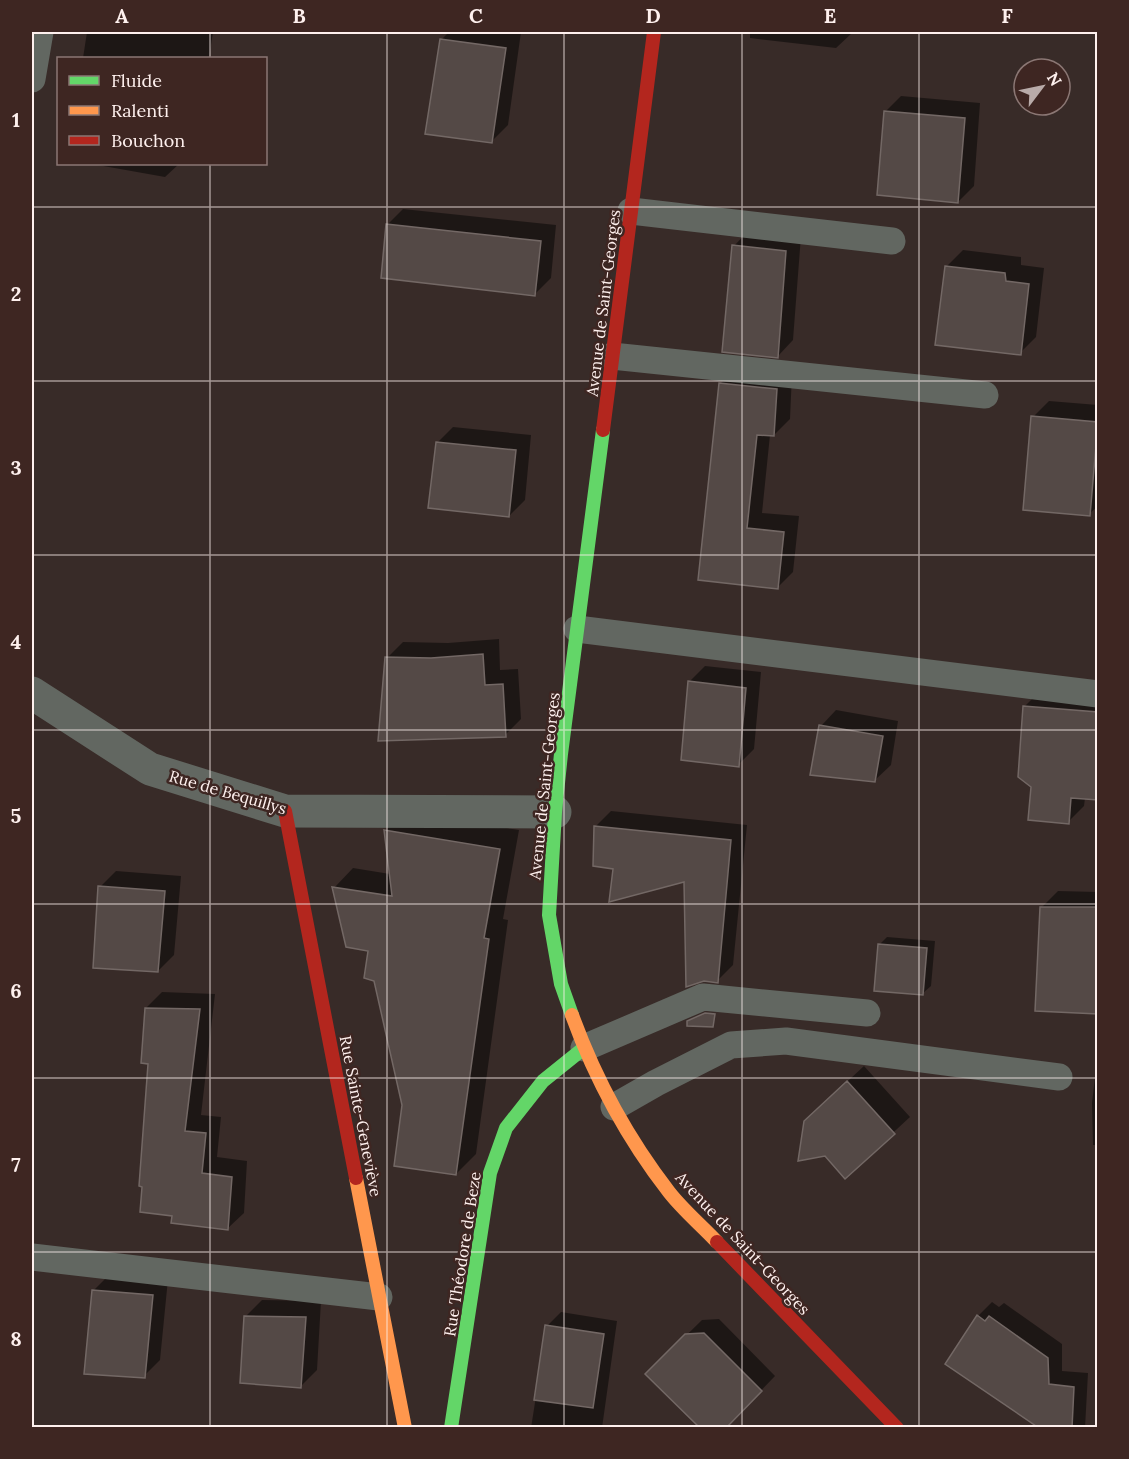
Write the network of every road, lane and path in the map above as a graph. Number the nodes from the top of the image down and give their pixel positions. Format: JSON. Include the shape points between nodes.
{"nodes":[{"id":1,"x":39,"y":32,"type":"edge"},
{"id":2,"x":654,"y":32,"type":"edge"},
{"id":3,"x":32,"y":79,"type":"edge"},
{"id":4,"x":631,"y":211,"type":"junction"},
{"id":5,"x":892,"y":241,"type":"dead end"},
{"id":6,"x":612,"y":356,"type":"junction"},
{"id":7,"x":985,"y":395,"type":"dead end"},
{"id":8,"x":577,"y":629,"type":"junction"},
{"id":9,"x":32,"y":693,"type":"edge"},
{"id":10,"x":1098,"y":694,"type":"edge"},
{"id":11,"x":285,"y":811,"type":"junction"},
{"id":12,"x":555,"y":812,"type":"junction"},
{"id":13,"x":867,"y":1012,"type":"dead end"},
{"id":14,"x":584,"y":1048,"type":"junction"},
{"id":15,"x":1059,"y":1077,"type":"dead end"},
{"id":16,"x":614,"y":1107,"type":"junction"},
{"id":17,"x":32,"y":1257,"type":"edge"},
{"id":18,"x":379,"y":1297,"type":"junction"},
{"id":19,"x":405,"y":1428,"type":"edge"},
{"id":20,"x":452,"y":1428,"type":"edge"},
{"id":21,"x":897,"y":1428,"type":"edge"}],
"edges":[{"from":1,"to":3,"type":"lane"},
{"from":2,"to":4,"type":"main road","name":"Avenue de Saint-Georges"},
{"from":4,"to":5,"type":"lane"},
{"from":4,"to":6,"type":"main road","name":"Avenue de Saint-Georges"},
{"from":6,"to":7,"type":"lane"},
{"from":6,"to":8,"type":"main road","name":"Avenue de Saint-Georges"},
{"from":8,"to":10,"type":"lane"},
{"from":8,"to":12,"type":"main road","name":"Avenue de Saint-Georges"},
{"from":9,"to":11,"type":"street","name":"Rue de Bequillys","via":[[150,769]]},
{"from":11,"to":12,"type":"street","name":"Rue de Bequillys"},
{"from":11,"to":18,"type":"main road","name":"Rue Sainte-Geneviève"},
{"from":12,"to":14,"type":"main road","name":"Avenue de Saint-Georges","via":[[549,915],[561,984]]},
{"from":13,"to":14,"type":"lane","via":[[703,997]]},
{"from":14,"to":16,"type":"main road","name":"Avenue de Saint-Georges"},
{"from":14,"to":20,"type":"main road","name":"Rue Théodore de Beze","via":[[543,1081],[506,1128],[490,1173]]},
{"from":15,"to":16,"type":"lane","via":[[786,1041],[731,1044]]},
{"from":16,"to":21,"type":"main road","name":"Avenue de Saint-Georges","via":[[670,1193]]},
{"from":17,"to":18,"type":"lane"},
{"from":18,"to":19,"type":"main road","name":"Rue Sainte-Geneviève"}]}
